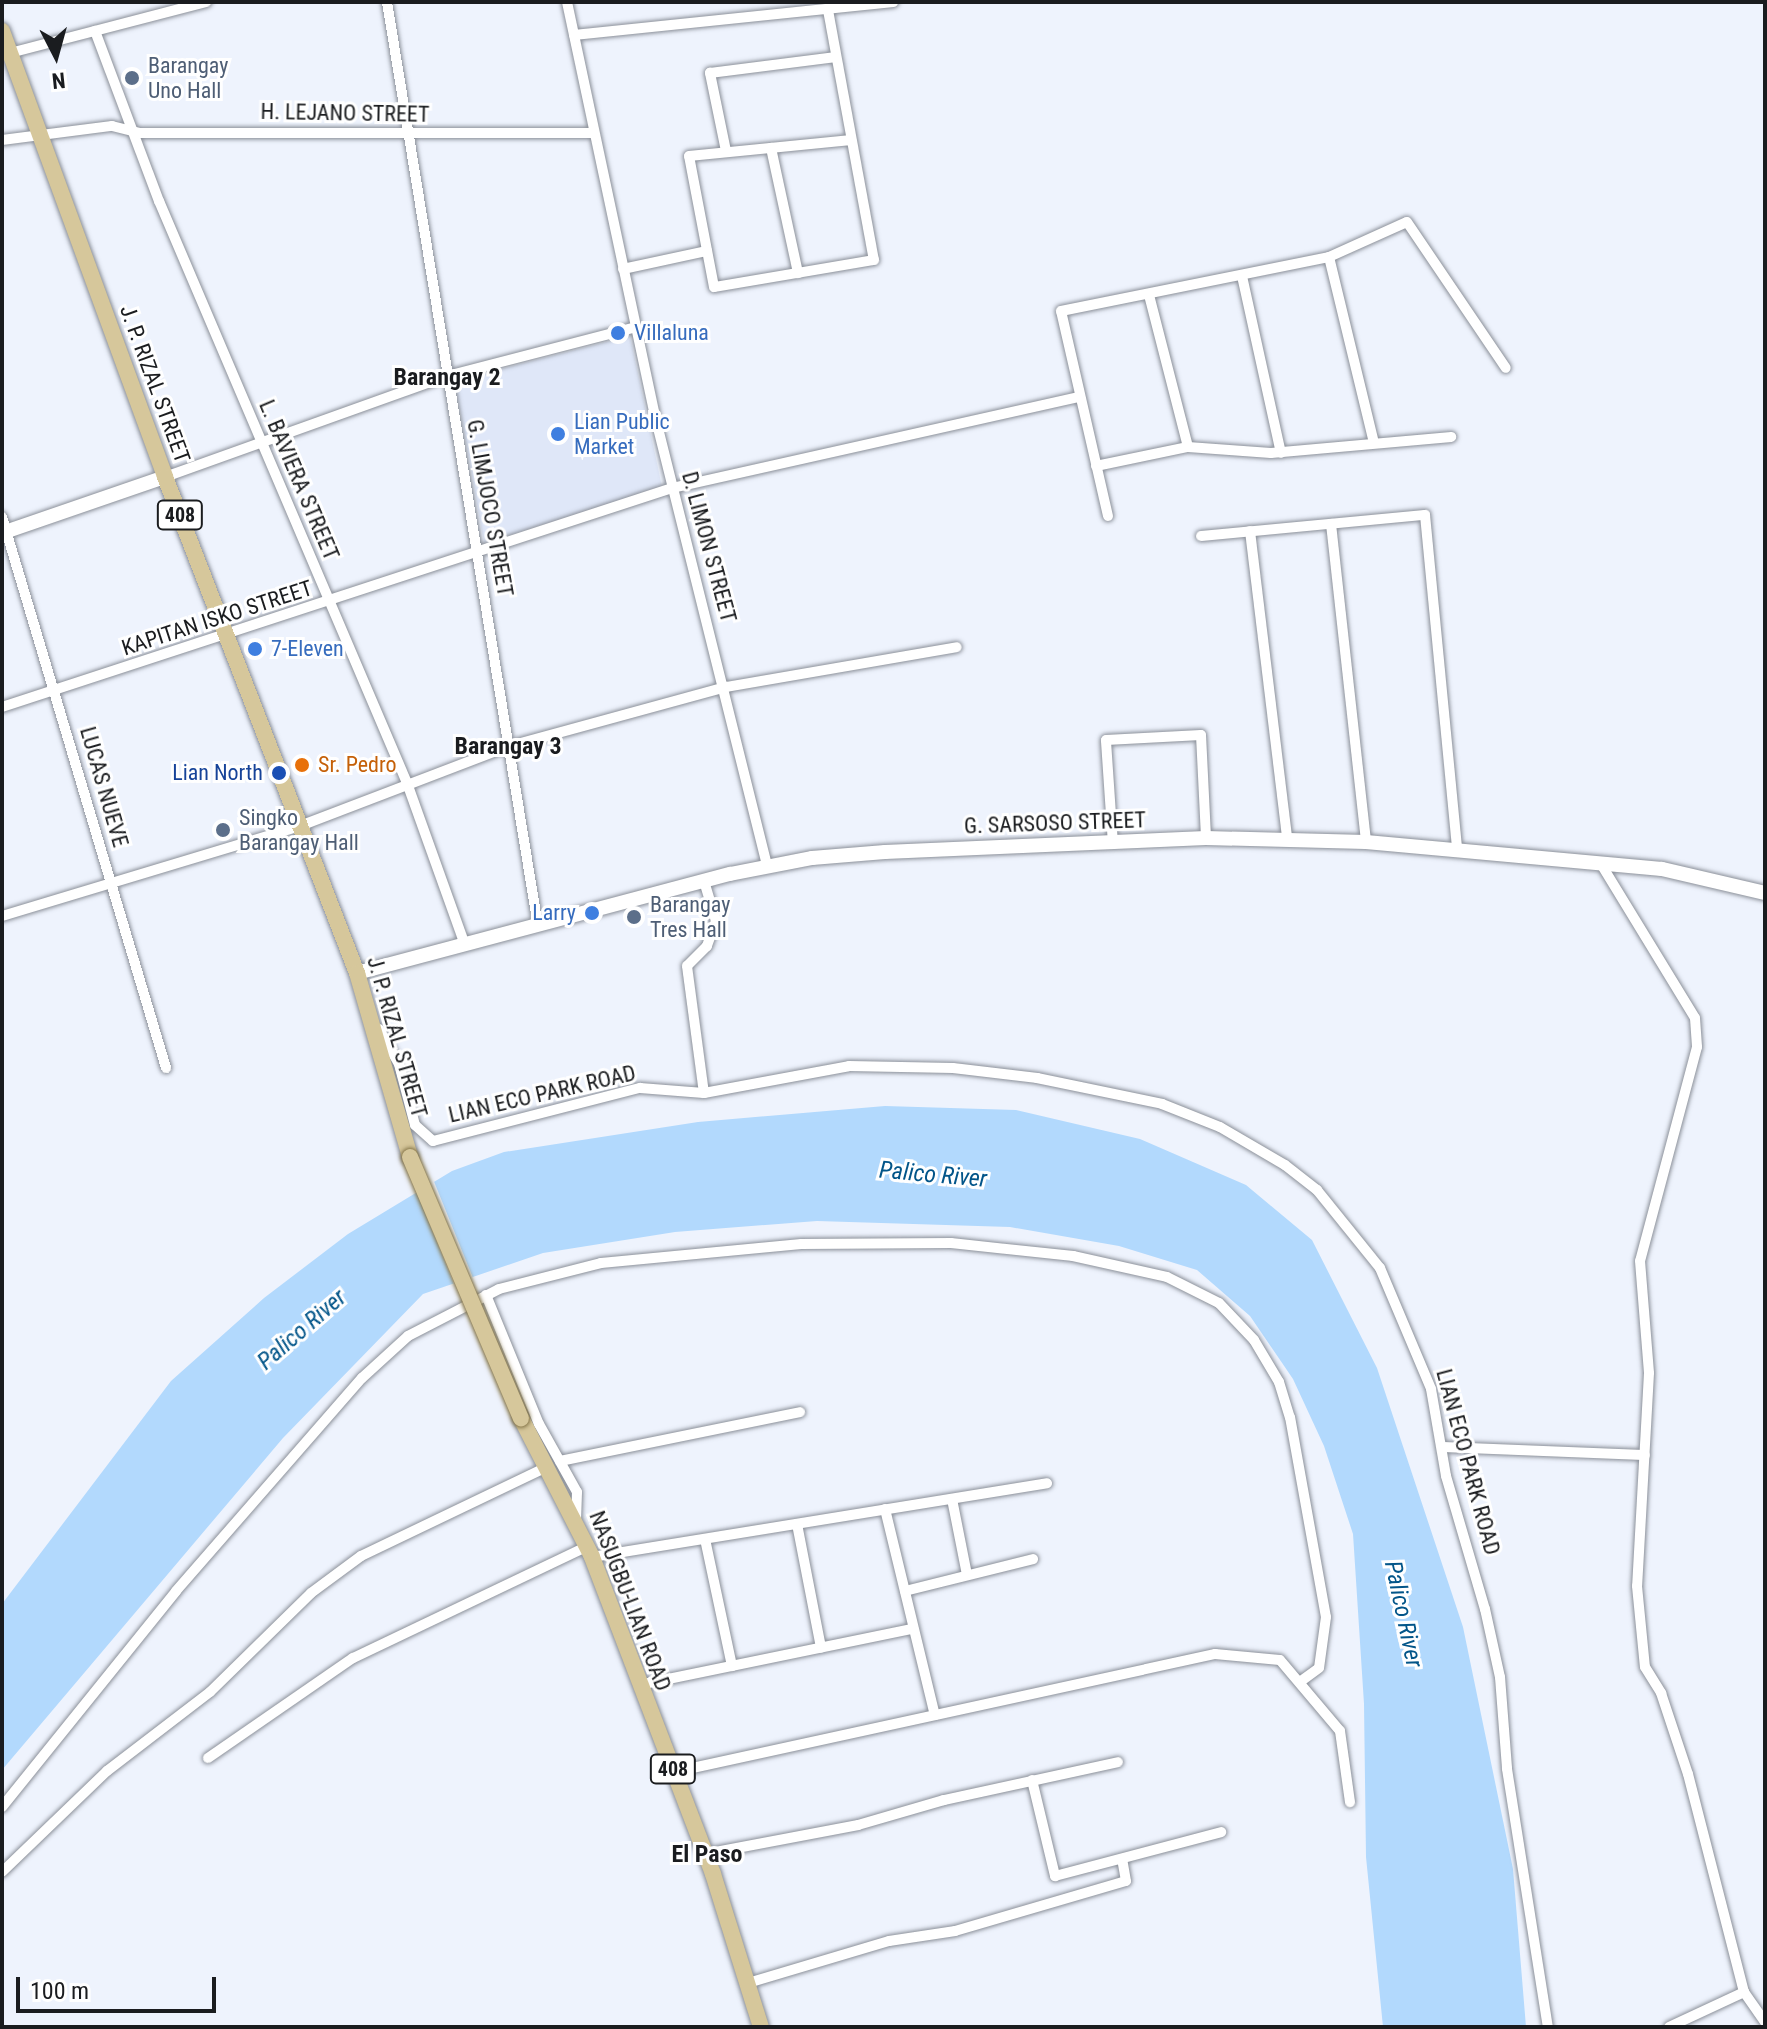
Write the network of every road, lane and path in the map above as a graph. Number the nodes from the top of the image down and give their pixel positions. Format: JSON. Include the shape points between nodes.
{"nodes":[{"id":1,"x":206,"y":2,"type":"edge"},
{"id":2,"x":387,"y":2,"type":"edge"},
{"id":3,"x":567,"y":2,"type":"edge"},
{"id":4,"x":893,"y":2,"type":"edge"},
{"id":5,"x":828,"y":10,"type":"junction"},
{"id":6,"x":2,"y":31,"type":"edge"},
{"id":7,"x":95,"y":31,"type":"junction"},
{"id":8,"x":574,"y":35,"type":"junction"},
{"id":9,"x":10,"y":53,"type":"junction"},
{"id":10,"x":836,"y":57,"type":"junction"},
{"id":11,"x":131,"y":129,"type":"junction"},
{"id":12,"x":594,"y":133,"type":"junction"},
{"id":13,"x":409,"y":136,"type":"junction"},
{"id":14,"x":42,"y":138,"type":"junction"},
{"id":15,"x":2,"y":140,"type":"edge"},
{"id":16,"x":851,"y":140,"type":"junction"},
{"id":17,"x":771,"y":148,"type":"junction"},
{"id":18,"x":726,"y":151,"type":"junction"},
{"id":19,"x":707,"y":251,"type":"junction"},
{"id":20,"x":1329,"y":257,"type":"junction"},
{"id":21,"x":623,"y":269,"type":"junction"},
{"id":22,"x":798,"y":273,"type":"junction"},
{"id":23,"x":1242,"y":276,"type":"junction"},
{"id":24,"x":1149,"y":295,"type":"junction"},
{"id":25,"x":636,"y":327,"type":"junction"},
{"id":26,"x":1506,"y":368,"type":"dead end"},
{"id":27,"x":447,"y":376,"type":"junction"},
{"id":28,"x":1080,"y":397,"type":"junction"},
{"id":29,"x":1451,"y":437,"type":"dead end"},
{"id":30,"x":262,"y":442,"type":"junction"},
{"id":31,"x":1374,"y":443,"type":"junction"},
{"id":32,"x":1188,"y":447,"type":"junction"},
{"id":33,"x":1281,"y":453,"type":"junction"},
{"id":34,"x":1096,"y":466,"type":"junction"},
{"id":35,"x":165,"y":477,"type":"junction"},
{"id":36,"x":672,"y":488,"type":"junction"},
{"id":37,"x":1108,"y":516,"type":"dead end"},
{"id":38,"x":1331,"y":524,"type":"junction"},
{"id":39,"x":3,"y":527,"type":"edge"},
{"id":40,"x":1250,"y":531,"type":"junction"},
{"id":41,"x":1201,"y":536,"type":"dead end"},
{"id":42,"x":477,"y":549,"type":"junction"},
{"id":43,"x":328,"y":603,"type":"junction"},
{"id":44,"x":226,"y":636,"type":"junction"},
{"id":45,"x":957,"y":647,"type":"dead end"},
{"id":46,"x":726,"y":687,"type":"junction"},
{"id":47,"x":56,"y":691,"type":"junction"},
{"id":48,"x":2,"y":707,"type":"edge"},
{"id":49,"x":510,"y":746,"type":"junction"},
{"id":50,"x":407,"y":783,"type":"junction"},
{"id":51,"x":300,"y":826,"type":"junction"},
{"id":52,"x":1206,"y":838,"type":"junction"},
{"id":53,"x":1287,"y":839,"type":"junction"},
{"id":54,"x":1366,"y":842,"type":"junction"},
{"id":55,"x":1113,"y":844,"type":"junction"},
{"id":56,"x":1457,"y":850,"type":"junction"},
{"id":57,"x":1601,"y":864,"type":"junction"},
{"id":58,"x":767,"y":866,"type":"junction"},
{"id":59,"x":704,"y":881,"type":"junction"},
{"id":60,"x":111,"y":884,"type":"junction"},
{"id":61,"x":1765,"y":893,"type":"edge"},
{"id":62,"x":2,"y":916,"type":"edge"},
{"id":63,"x":538,"y":926,"type":"junction"},
{"id":64,"x":465,"y":945,"type":"junction"},
{"id":65,"x":357,"y":973,"type":"junction"},
{"id":66,"x":373,"y":1019,"type":"junction"},
{"id":67,"x":166,"y":1068,"type":"dead end"},
{"id":68,"x":704,"y":1093,"type":"junction"},
{"id":69,"x":410,"y":1157,"type":"joint"},
{"id":70,"x":486,"y":1295,"type":"junction"},
{"id":71,"x":800,"y":1412,"type":"dead end"},
{"id":72,"x":1442,"y":1447,"type":"junction"},
{"id":73,"x":1645,"y":1455,"type":"junction"},
{"id":74,"x":553,"y":1464,"type":"junction"},
{"id":75,"x":1047,"y":1483,"type":"dead end"},
{"id":76,"x":952,"y":1499,"type":"junction"},
{"id":77,"x":885,"y":1509,"type":"junction"},
{"id":78,"x":797,"y":1524,"type":"junction"},
{"id":79,"x":705,"y":1539,"type":"junction"},
{"id":80,"x":590,"y":1551,"type":"junction"},
{"id":81,"x":1033,"y":1559,"type":"dead end"},
{"id":82,"x":967,"y":1575,"type":"junction"},
{"id":83,"x":905,"y":1591,"type":"junction"},
{"id":84,"x":913,"y":1629,"type":"junction"},
{"id":85,"x":821,"y":1648,"type":"junction"},
{"id":86,"x":732,"y":1666,"type":"junction"},
{"id":87,"x":1300,"y":1682,"type":"junction"},
{"id":88,"x":639,"y":1685,"type":"junction"},
{"id":89,"x":935,"y":1715,"type":"junction"},
{"id":90,"x":208,"y":1758,"type":"dead end"},
{"id":91,"x":1118,"y":1762,"type":"dead end"},
{"id":92,"x":674,"y":1772,"type":"junction"},
{"id":93,"x":1032,"y":1780,"type":"junction"},
{"id":94,"x":1350,"y":1802,"type":"dead end"},
{"id":95,"x":2,"y":1807,"type":"edge"},
{"id":96,"x":1221,"y":1832,"type":"dead end"},
{"id":97,"x":705,"y":1854,"type":"junction"},
{"id":98,"x":1122,"y":1859,"type":"junction"},
{"id":99,"x":2,"y":1872,"type":"edge"},
{"id":100,"x":748,"y":1983,"type":"junction"},
{"id":101,"x":1744,"y":1992,"type":"junction"},
{"id":102,"x":1765,"y":2022,"type":"edge"},
{"id":103,"x":761,"y":2027,"type":"edge"},
{"id":104,"x":1548,"y":2027,"type":"edge"},
{"id":105,"x":1669,"y":2027,"type":"edge"}],
"edges":[{"from":1,"to":7,"type":"street"},
{"from":2,"to":13,"type":"street","name":"G. LIMJOCO STREET"},
{"from":3,"to":8,"type":"street","name":"D. LIMON STREET"},
{"from":4,"to":5,"type":"street"},
{"from":5,"to":8,"type":"street"},
{"from":5,"to":10,"type":"street"},
{"from":6,"to":9,"type":"main road","name":"J. P. RIZAL STREET","number":"408"},
{"from":7,"to":9,"type":"street"},
{"from":7,"to":11,"type":"street","name":"L. BAVIERA STREET"},
{"from":8,"to":12,"type":"street","name":"D. LIMON STREET"},
{"from":9,"to":14,"type":"main road","name":"J. P. RIZAL STREET","number":"408"},
{"from":10,"to":16,"type":"street"},
{"from":10,"to":18,"type":"street","via":[[710,73]]},
{"from":11,"to":13,"type":"street","name":"H. LEJANO STREET"},
{"from":11,"to":14,"type":"street","name":"H. LEJANO STREET","via":[[103,127]]},
{"from":11,"to":30,"type":"street","name":"L. BAVIERA STREET"},
{"from":12,"to":13,"type":"street","name":"H. LEJANO STREET"},
{"from":12,"to":21,"type":"street","name":"D. LIMON STREET"},
{"from":13,"to":27,"type":"street","name":"G. LIMJOCO STREET"},
{"from":14,"to":15,"type":"street","name":"H. LEJANO STREET"},
{"from":14,"to":35,"type":"main road","name":"J. P. RIZAL STREET","number":"408"},
{"from":16,"to":17,"type":"street"},
{"from":16,"to":22,"type":"street","via":[[874,260]]},
{"from":17,"to":18,"type":"street"},
{"from":17,"to":22,"type":"street"},
{"from":18,"to":19,"type":"street","via":[[689,156]]},
{"from":19,"to":21,"type":"street"},
{"from":19,"to":22,"type":"street","via":[[714,287]]},
{"from":20,"to":23,"type":"street"},
{"from":20,"to":26,"type":"street","via":[[1407,222]]},
{"from":20,"to":31,"type":"street"},
{"from":21,"to":25,"type":"street","name":"D. LIMON STREET"},
{"from":23,"to":24,"type":"street"},
{"from":23,"to":33,"type":"street"},
{"from":24,"to":28,"type":"street","via":[[1061,311]]},
{"from":24,"to":32,"type":"street"},
{"from":25,"to":27,"type":"street"},
{"from":25,"to":36,"type":"street","name":"D. LIMON STREET"},
{"from":27,"to":30,"type":"street"},
{"from":27,"to":42,"type":"street","name":"G. LIMJOCO STREET"},
{"from":28,"to":34,"type":"street"},
{"from":28,"to":36,"type":"street","name":"KAPITAN ISKO STREET"},
{"from":29,"to":31,"type":"street"},
{"from":30,"to":35,"type":"street"},
{"from":30,"to":43,"type":"street","name":"L. BAVIERA STREET"},
{"from":31,"to":33,"type":"street"},
{"from":32,"to":33,"type":"street"},
{"from":32,"to":34,"type":"street"},
{"from":34,"to":37,"type":"street"},
{"from":35,"to":39,"type":"street"},
{"from":35,"to":44,"type":"main road","name":"J. P. RIZAL STREET","number":"408"},
{"from":36,"to":42,"type":"street","name":"KAPITAN ISKO STREET"},
{"from":36,"to":46,"type":"street","name":"D. LIMON STREET"},
{"from":38,"to":40,"type":"street"},
{"from":38,"to":54,"type":"street"},
{"from":38,"to":56,"type":"street","via":[[1425,515]]},
{"from":39,"to":47,"type":"street","name":"LUCAS NUEVE"},
{"from":40,"to":41,"type":"street"},
{"from":40,"to":53,"type":"street"},
{"from":42,"to":43,"type":"street","name":"KAPITAN ISKO STREET"},
{"from":42,"to":49,"type":"street","name":"G. LIMJOCO STREET"},
{"from":43,"to":44,"type":"street","name":"KAPITAN ISKO STREET"},
{"from":43,"to":50,"type":"street","name":"L. BAVIERA STREET"},
{"from":44,"to":47,"type":"street","name":"KAPITAN ISKO STREET"},
{"from":44,"to":51,"type":"main road","name":"J. P. RIZAL STREET","number":"408"},
{"from":45,"to":46,"type":"street"},
{"from":46,"to":49,"type":"street"},
{"from":46,"to":58,"type":"street","name":"D. LIMON STREET"},
{"from":47,"to":48,"type":"street","name":"KAPITAN ISKO STREET"},
{"from":47,"to":60,"type":"street","name":"LUCAS NUEVE"},
{"from":49,"to":50,"type":"street"},
{"from":49,"to":63,"type":"street","name":"G. LIMJOCO STREET"},
{"from":50,"to":51,"type":"street"},
{"from":50,"to":64,"type":"street","name":"L. BAVIERA STREET"},
{"from":51,"to":60,"type":"street"},
{"from":51,"to":65,"type":"main road","name":"J. P. RIZAL STREET","number":"408"},
{"from":52,"to":53,"type":"street","name":"G. SARSOSO STREET"},
{"from":52,"to":55,"type":"street","name":"G. SARSOSO STREET"},
{"from":52,"to":55,"type":"street","via":[[1201,735],[1106,740]]},
{"from":53,"to":54,"type":"street","name":"G. SARSOSO STREET"},
{"from":54,"to":56,"type":"street","name":"G. SARSOSO STREET"},
{"from":55,"to":58,"type":"street","name":"G. SARSOSO STREET","via":[[885,852]]},
{"from":56,"to":57,"type":"street","name":"G. SARSOSO STREET"},
{"from":57,"to":61,"type":"street","name":"G. SARSOSO STREET","via":[[1662,869]]},
{"from":57,"to":73,"type":"street","via":[[1695,1018],[1697,1047],[1640,1261],[1649,1373]]},
{"from":58,"to":59,"type":"street","name":"G. SARSOSO STREET"},
{"from":59,"to":63,"type":"street","name":"G. SARSOSO STREET"},
{"from":59,"to":68,"type":"street","via":[[716,921],[707,946],[687,966]]},
{"from":60,"to":62,"type":"street"},
{"from":60,"to":67,"type":"street","name":"LUCAS NUEVE"},
{"from":63,"to":64,"type":"street","name":"G. SARSOSO STREET"},
{"from":64,"to":65,"type":"street","name":"G. SARSOSO STREET"},
{"from":65,"to":66,"type":"main road","name":"J. P. RIZAL STREET","number":"408"},
{"from":66,"to":68,"type":"street","name":"LIAN ECO PARK ROAD","via":[[399,1064],[415,1125],[433,1141],[640,1088]]},
{"from":66,"to":69,"type":"main road","name":"J. P. RIZAL STREET","number":"408"},
{"from":68,"to":72,"type":"street","name":"LIAN ECO PARK ROAD","via":[[849,1066],[953,1068],[1037,1078],[1162,1104],[1220,1127],[1317,1190],[1380,1268],[1431,1389]]},
{"from":69,"to":74,"type":"main road","name":"NASUGBU-LIAN ROAD","number":"408","bridge":true,"via":[[521,1418]]},
{"from":70,"to":74,"type":"street"},
{"from":70,"to":87,"type":"street","via":[[601,1263],[801,1244],[951,1243],[1073,1256],[1167,1277],[1219,1303],[1254,1340],[1279,1382],[1326,1617],[1319,1668]]},
{"from":70,"to":95,"type":"street","via":[[408,1336],[362,1378],[176,1591]]},
{"from":71,"to":74,"type":"street"},
{"from":72,"to":73,"type":"street"},
{"from":72,"to":104,"type":"street","name":"LIAN ECO PARK ROAD","via":[[1500,1677],[1507,1769]]},
{"from":73,"to":101,"type":"street","via":[[1637,1586],[1640,1646],[1688,1774]]},
{"from":74,"to":80,"type":"main road","name":"NASUGBU-LIAN ROAD","number":"408"},
{"from":74,"to":99,"type":"street","via":[[361,1556],[311,1593],[210,1692],[107,1771]]},
{"from":75,"to":76,"type":"street"},
{"from":76,"to":77,"type":"street"},
{"from":76,"to":82,"type":"street"},
{"from":77,"to":78,"type":"street"},
{"from":77,"to":83,"type":"street"},
{"from":78,"to":79,"type":"street"},
{"from":78,"to":85,"type":"street"},
{"from":79,"to":80,"type":"street"},
{"from":79,"to":86,"type":"street"},
{"from":80,"to":88,"type":"main road","name":"NASUGBU-LIAN ROAD","number":"408"},
{"from":80,"to":90,"type":"street","via":[[353,1658]]},
{"from":81,"to":82,"type":"street"},
{"from":82,"to":83,"type":"street"},
{"from":83,"to":84,"type":"street"},
{"from":84,"to":85,"type":"street"},
{"from":84,"to":89,"type":"street"},
{"from":85,"to":86,"type":"street"},
{"from":86,"to":88,"type":"street"},
{"from":87,"to":89,"type":"street","via":[[1280,1660],[1215,1654]]},
{"from":87,"to":94,"type":"street","via":[[1340,1731]]},
{"from":88,"to":92,"type":"main road","name":"NASUGBU-LIAN ROAD","number":"408"},
{"from":89,"to":92,"type":"street"},
{"from":91,"to":93,"type":"street"},
{"from":92,"to":97,"type":"main road","name":"NASUGBU-LIAN ROAD","number":"408"},
{"from":93,"to":97,"type":"street","via":[[858,1825]]},
{"from":93,"to":98,"type":"street","via":[[1051,1874]]},
{"from":96,"to":98,"type":"street"},
{"from":97,"to":100,"type":"main road","name":"NASUGBU-LIAN ROAD","number":"408"},
{"from":98,"to":100,"type":"street","via":[[1126,1881]]},
{"from":100,"to":103,"type":"main road","name":"NASUGBU-LIAN ROAD","number":"408"},
{"from":101,"to":102,"type":"street"},
{"from":101,"to":105,"type":"street"}]}
